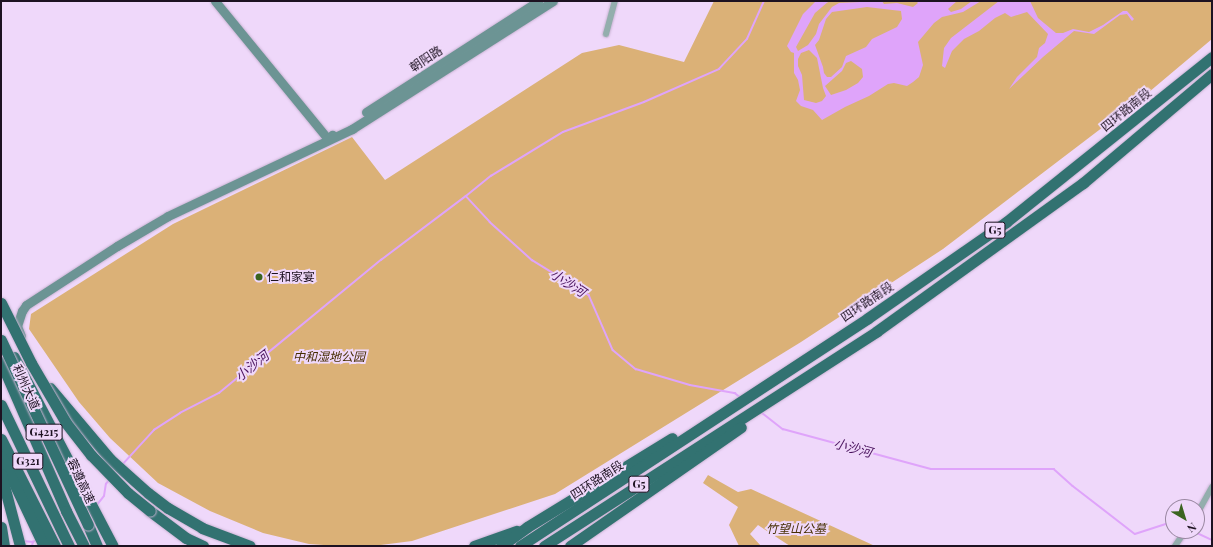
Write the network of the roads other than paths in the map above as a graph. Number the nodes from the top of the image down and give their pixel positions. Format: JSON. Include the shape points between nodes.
{"nodes":[{"id":1,"x":215,"y":1,"type":"edge"},
{"id":2,"x":538,"y":1,"type":"edge"},
{"id":3,"x":553,"y":1,"type":"edge"},
{"id":4,"x":615,"y":1,"type":"edge"},
{"id":5,"x":606,"y":34,"type":"dead end"},
{"id":6,"x":1212,"y":57,"type":"edge"},
{"id":7,"x":1212,"y":74,"type":"edge"},
{"id":8,"x":328,"y":139,"type":"junction"},
{"id":9,"x":1,"y":303,"type":"edge"},
{"id":10,"x":1,"y":340,"type":"edge"},
{"id":11,"x":10,"y":349,"type":"junction"},
{"id":12,"x":34,"y":359,"type":"junction"},
{"id":13,"x":1,"y":362,"type":"edge"},
{"id":14,"x":50,"y":388,"type":"joint"},
{"id":15,"x":1,"y":406,"type":"edge"},
{"id":16,"x":720,"y":412,"type":"junction"},
{"id":17,"x":740,"y":423,"type":"junction"},
{"id":18,"x":1,"y":439,"type":"edge"},
{"id":19,"x":1,"y":456,"type":"edge"},
{"id":20,"x":1,"y":474,"type":"edge"},
{"id":21,"x":1212,"y":487,"type":"edge"},
{"id":22,"x":1205,"y":500,"type":"edge"},
{"id":23,"x":1,"y":527,"type":"edge"},
{"id":24,"x":506,"y":540,"type":"edge"},
{"id":25,"x":67,"y":542,"type":"edge"},
{"id":26,"x":4,"y":543,"type":"edge"},
{"id":27,"x":51,"y":545,"type":"edge"},
{"id":28,"x":20,"y":546,"type":"edge"},
{"id":29,"x":84,"y":546,"type":"edge"},
{"id":30,"x":97,"y":546,"type":"edge"},
{"id":31,"x":113,"y":546,"type":"edge"},
{"id":32,"x":203,"y":546,"type":"edge"},
{"id":33,"x":250,"y":546,"type":"edge"},
{"id":34,"x":474,"y":546,"type":"edge"},
{"id":35,"x":520,"y":546,"type":"edge"},
{"id":36,"x":544,"y":546,"type":"edge"},
{"id":37,"x":570,"y":546,"type":"edge"}],
"edges":[{"from":1,"to":8,"type":"main road"},
{"from":2,"to":8,"type":"main road","name":"朝阳路"},
{"from":3,"to":8,"type":"main road","via":[[352,129]]},
{"from":4,"to":5,"type":"street"},
{"from":6,"to":16,"type":"highway","name":"四环路南段","number":"G5","via":[[1006,222],[868,318]]},
{"from":7,"to":17,"type":"highway","number":"G5","via":[[1083,183],[877,331]]},
{"from":8,"to":12,"type":"main road","via":[[142,230],[26,305],[18,326]]},
{"from":9,"to":32,"type":"highway","bridge":true,"via":[[31,363],[66,423],[91,456],[128,493],[186,538]]},
{"from":10,"to":11,"type":"highway"},
{"from":10,"to":30,"type":"highway","name":"蓉遵高速","number":"G4215","bridge":true},
{"from":11,"to":12,"type":"highway"},
{"from":11,"to":31,"type":"highway"},
{"from":12,"to":14,"type":"main road"},
{"from":13,"to":29,"type":"highway","name":"利州大道","number":"G321","via":[[66,511]]},
{"from":14,"to":33,"type":"highway","via":[[110,459],[168,508],[202,528]]},
{"from":15,"to":25,"type":"highway","number":"G321"},
{"from":16,"to":24,"type":"highway"},
{"from":16,"to":35,"type":"highway","name":"四环路南段","number":"G5"},
{"from":17,"to":36,"type":"highway","number":"G5"},
{"from":17,"to":37,"type":"highway"},
{"from":18,"to":27,"type":"highway"},
{"from":19,"to":27,"type":"highway","via":[[35,527]]},
{"from":20,"to":28,"type":"highway"},
{"from":21,"to":22,"type":"street"},
{"from":23,"to":26,"type":"highway"},
{"from":24,"to":34,"type":"highway"}]}
